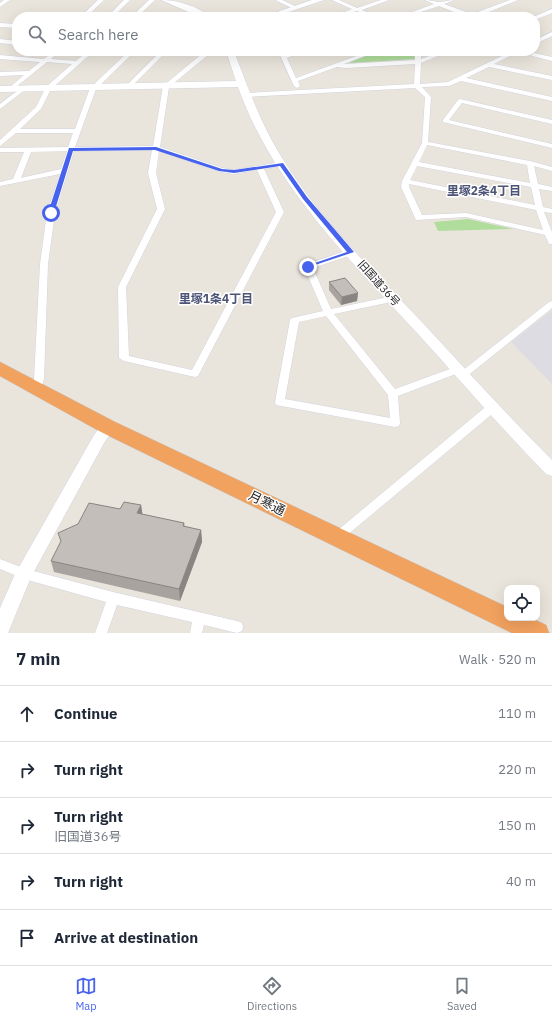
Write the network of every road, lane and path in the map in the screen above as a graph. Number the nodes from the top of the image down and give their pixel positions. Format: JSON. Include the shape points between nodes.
{"nodes":[{"id":1,"x":7,"y":0,"type":"edge"},
{"id":2,"x":101,"y":0,"type":"edge"},
{"id":3,"x":126,"y":0,"type":"edge"},
{"id":4,"x":152,"y":0,"type":"edge"},
{"id":5,"x":165,"y":0,"type":"edge"},
{"id":6,"x":278,"y":0,"type":"edge"},
{"id":7,"x":320,"y":0,"type":"edge"},
{"id":8,"x":335,"y":0,"type":"edge"},
{"id":9,"x":386,"y":0,"type":"edge"},
{"id":10,"x":428,"y":0,"type":"edge"},
{"id":11,"x":451,"y":0,"type":"edge"},
{"id":12,"x":515,"y":0,"type":"edge"},
{"id":13,"x":439,"y":4,"type":"junction"},
{"id":14,"x":0,"y":5,"type":"edge"},
{"id":15,"x":296,"y":8,"type":"junction"},
{"id":16,"x":357,"y":10,"type":"junction"},
{"id":17,"x":552,"y":11,"type":"edge"},
{"id":18,"x":88,"y":12,"type":"edge"},
{"id":19,"x":115,"y":12,"type":"edge"},
{"id":20,"x":139,"y":12,"type":"edge"},
{"id":21,"x":196,"y":12,"type":"edge"},
{"id":22,"x":283,"y":12,"type":"edge"},
{"id":23,"x":350,"y":12,"type":"edge"},
{"id":24,"x":362,"y":12,"type":"edge"},
{"id":25,"x":416,"y":12,"type":"edge"},
{"id":26,"x":459,"y":12,"type":"edge"},
{"id":27,"x":484,"y":12,"type":"edge"},
{"id":28,"x":540,"y":16,"type":"edge"},
{"id":29,"x":0,"y":25,"type":"edge"},
{"id":30,"x":12,"y":26,"type":"edge"},
{"id":31,"x":552,"y":34,"type":"edge"},
{"id":32,"x":540,"y":39,"type":"edge"},
{"id":33,"x":0,"y":41,"type":"edge"},
{"id":34,"x":12,"y":42,"type":"edge"},
{"id":35,"x":51,"y":56,"type":"edge"},
{"id":36,"x":86,"y":56,"type":"edge"},
{"id":37,"x":127,"y":56,"type":"edge"},
{"id":38,"x":159,"y":56,"type":"edge"},
{"id":39,"x":204,"y":56,"type":"edge"},
{"id":40,"x":232,"y":56,"type":"edge"},
{"id":41,"x":287,"y":56,"type":"edge"},
{"id":42,"x":362,"y":56,"type":"edge"},
{"id":43,"x":418,"y":56,"type":"edge"},
{"id":44,"x":433,"y":56,"type":"edge"},
{"id":45,"x":507,"y":56,"type":"edge"},
{"id":46,"x":534,"y":56,"type":"dead end"},
{"id":47,"x":0,"y":57,"type":"edge"},
{"id":48,"x":284,"y":57,"type":"joint"},
{"id":49,"x":552,"y":59,"type":"edge"},
{"id":50,"x":45,"y":61,"type":"junction"},
{"id":51,"x":417,"y":62,"type":"junction"},
{"id":52,"x":78,"y":63,"type":"junction"},
{"id":53,"x":338,"y":65,"type":"junction"},
{"id":54,"x":489,"y":65,"type":"junction"},
{"id":55,"x":30,"y":73,"type":"junction"},
{"id":56,"x":0,"y":74,"type":"edge"},
{"id":57,"x":552,"y":78,"type":"edge"},
{"id":58,"x":461,"y":79,"type":"junction"},
{"id":59,"x":295,"y":80,"type":"junction"},
{"id":60,"x":166,"y":86,"type":"junction"},
{"id":61,"x":417,"y":86,"type":"junction"},
{"id":62,"x":128,"y":87,"type":"junction"},
{"id":63,"x":48,"y":88,"type":"junction"},
{"id":64,"x":93,"y":88,"type":"junction"},
{"id":65,"x":0,"y":89,"type":"edge"},
{"id":66,"x":11,"y":89,"type":"junction"},
{"id":67,"x":23,"y":89,"type":"junction"},
{"id":68,"x":244,"y":90,"type":"junction"},
{"id":69,"x":299,"y":93,"type":"junction"},
{"id":70,"x":552,"y":99,"type":"edge"},
{"id":71,"x":0,"y":107,"type":"edge"},
{"id":72,"x":552,"y":122,"type":"edge"},
{"id":73,"x":15,"y":131,"type":"junction"},
{"id":74,"x":77,"y":131,"type":"junction"},
{"id":75,"x":425,"y":143,"type":"junction"},
{"id":76,"x":0,"y":144,"type":"edge"},
{"id":77,"x":552,"y":146,"type":"edge"},
{"id":78,"x":156,"y":148,"type":"junction"},
{"id":79,"x":71,"y":149,"type":"junction"},
{"id":80,"x":0,"y":150,"type":"edge"},
{"id":81,"x":28,"y":150,"type":"junction"},
{"id":82,"x":415,"y":163,"type":"junction"},
{"id":83,"x":281,"y":164,"type":"junction"},
{"id":84,"x":530,"y":164,"type":"junction"},
{"id":85,"x":260,"y":168,"type":"junction"},
{"id":86,"x":552,"y":169,"type":"edge"},
{"id":87,"x":64,"y":171,"type":"junction"},
{"id":88,"x":16,"y":180,"type":"junction"},
{"id":89,"x":406,"y":181,"type":"junction"},
{"id":90,"x":0,"y":184,"type":"edge"},
{"id":91,"x":534,"y":185,"type":"junction"},
{"id":92,"x":552,"y":189,"type":"edge"},
{"id":93,"x":539,"y":208,"type":"junction"},
{"id":94,"x":552,"y":211,"type":"edge"},
{"id":95,"x":548,"y":233,"type":"junction"},
{"id":96,"x":552,"y":242,"type":"edge"},
{"id":97,"x":351,"y":252,"type":"junction"},
{"id":98,"x":393,"y":299,"type":"junction"},
{"id":99,"x":552,"y":304,"type":"edge"},
{"id":100,"x":328,"y":313,"type":"junction"},
{"id":101,"x":0,"y":368,"type":"edge"},
{"id":102,"x":460,"y":372,"type":"junction"},
{"id":103,"x":36,"y":389,"type":"junction"},
{"id":104,"x":393,"y":394,"type":"junction"},
{"id":105,"x":493,"y":407,"type":"junction"},
{"id":106,"x":108,"y":427,"type":"junction"},
{"id":107,"x":551,"y":468,"type":"edge"},
{"id":108,"x":336,"y":538,"type":"junction"},
{"id":109,"x":0,"y":564,"type":"edge"},
{"id":110,"x":24,"y":574,"type":"junction"},
{"id":111,"x":113,"y":598,"type":"junction"},
{"id":112,"x":199,"y":618,"type":"junction"},
{"id":113,"x":237,"y":627,"type":"dead end"},
{"id":114,"x":0,"y":629,"type":"edge"},
{"id":115,"x":101,"y":633,"type":"edge"},
{"id":116,"x":196,"y":633,"type":"edge"},
{"id":117,"x":537,"y":633,"type":"edge"}],
"edges":[{"from":1,"to":14,"type":"street"},
{"from":2,"to":18,"type":"street"},
{"from":3,"to":19,"type":"street"},
{"from":4,"to":20,"type":"street"},
{"from":5,"to":21,"type":"street"},
{"from":6,"to":15,"type":"street"},
{"from":7,"to":15,"type":"street"},
{"from":8,"to":16,"type":"street"},
{"from":9,"to":16,"type":"street"},
{"from":10,"to":13,"type":"street"},
{"from":11,"to":13,"type":"street"},
{"from":12,"to":27,"type":"street"},
{"from":13,"to":25,"type":"street"},
{"from":13,"to":26,"type":"street"},
{"from":15,"to":22,"type":"street"},
{"from":16,"to":23,"type":"street"},
{"from":16,"to":24,"type":"street"},
{"from":17,"to":28,"type":"street"},
{"from":29,"to":30,"type":"street"},
{"from":31,"to":32,"type":"street"},
{"from":33,"to":34,"type":"street"},
{"from":35,"to":50,"type":"street"},
{"from":36,"to":52,"type":"street"},
{"from":37,"to":64,"type":"street"},
{"from":38,"to":62,"type":"street"},
{"from":39,"to":60,"type":"street"},
{"from":40,"to":68,"type":"street","name":"旧国道36号"},
{"from":41,"to":48,"type":"street"},
{"from":42,"to":53,"type":"street"},
{"from":43,"to":51,"type":"street"},
{"from":44,"to":51,"type":"street"},
{"from":45,"to":54,"type":"street"},
{"from":46,"to":49,"type":"street"},
{"from":47,"to":50,"type":"street"},
{"from":48,"to":59,"type":"street"},
{"from":50,"to":52,"type":"street"},
{"from":50,"to":55,"type":"street"},
{"from":51,"to":53,"type":"street"},
{"from":51,"to":61,"type":"street"},
{"from":52,"to":63,"type":"street"},
{"from":53,"to":59,"type":"street"},
{"from":54,"to":57,"type":"street"},
{"from":54,"to":58,"type":"street"},
{"from":55,"to":56,"type":"street"},
{"from":55,"to":66,"type":"street"},
{"from":58,"to":61,"type":"street","via":[[450,84]]},
{"from":58,"to":70,"type":"street"},
{"from":59,"to":69,"type":"street"},
{"from":60,"to":62,"type":"street"},
{"from":60,"to":68,"type":"street"},
{"from":60,"to":78,"type":"street"},
{"from":61,"to":69,"type":"street"},
{"from":61,"to":75,"type":"street","via":[[428,98]]},
{"from":62,"to":64,"type":"street"},
{"from":63,"to":64,"type":"street"},
{"from":63,"to":67,"type":"street"},
{"from":63,"to":73,"type":"street","via":[[39,108]]},
{"from":64,"to":74,"type":"street"},
{"from":65,"to":66,"type":"street"},
{"from":66,"to":67,"type":"street"},
{"from":67,"to":71,"type":"street"},
{"from":68,"to":69,"type":"street"},
{"from":68,"to":83,"type":"street","name":"旧国道36号","via":[[261,131]]},
{"from":72,"to":77,"type":"street","via":[[460,101],[445,121]]},
{"from":73,"to":74,"type":"street"},
{"from":73,"to":76,"type":"street"},
{"from":74,"to":79,"type":"street"},
{"from":75,"to":82,"type":"street"},
{"from":75,"to":84,"type":"street"},
{"from":78,"to":79,"type":"street"},
{"from":78,"to":85,"type":"street","via":[[221,170],[234,172]]},
{"from":78,"to":85,"type":"street","via":[[152,173],[161,209],[122,287],[124,358],[195,374],[280,212]]},
{"from":79,"to":81,"type":"street"},
{"from":79,"to":87,"type":"street"},
{"from":80,"to":81,"type":"street"},
{"from":81,"to":88,"type":"street"},
{"from":82,"to":89,"type":"street"},
{"from":82,"to":91,"type":"street"},
{"from":83,"to":85,"type":"street"},
{"from":83,"to":97,"type":"street","name":"旧国道36号","via":[[309,204]]},
{"from":84,"to":86,"type":"street"},
{"from":84,"to":91,"type":"street"},
{"from":87,"to":88,"type":"street"},
{"from":87,"to":103,"type":"street","via":[[51,213],[44,264],[39,379]]},
{"from":88,"to":90,"type":"street"},
{"from":89,"to":93,"type":"street"},
{"from":89,"to":95,"type":"street","via":[[405,187],[419,218],[466,215]]},
{"from":91,"to":92,"type":"street"},
{"from":91,"to":93,"type":"street"},
{"from":93,"to":94,"type":"street"},
{"from":93,"to":95,"type":"street"},
{"from":95,"to":96,"type":"street"},
{"from":97,"to":98,"type":"street","name":"旧国道36号"},
{"from":97,"to":100,"type":"street","via":[[308,267]]},
{"from":98,"to":100,"type":"street"},
{"from":98,"to":102,"type":"street","name":"旧国道36号"},
{"from":99,"to":102,"type":"street"},
{"from":100,"to":104,"type":"street"},
{"from":100,"to":104,"type":"street","via":[[295,320],[280,402],[395,423]]},
{"from":101,"to":103,"type":"highway","name":"月寒通"},
{"from":102,"to":104,"type":"street"},
{"from":102,"to":105,"type":"street","name":"旧国道36号"},
{"from":103,"to":106,"type":"highway","name":"月寒通"},
{"from":105,"to":107,"type":"street","name":"旧国道36号"},
{"from":105,"to":108,"type":"street"},
{"from":106,"to":108,"type":"highway","name":"月寒通"},
{"from":106,"to":110,"type":"street","via":[[98,439]]},
{"from":108,"to":117,"type":"highway","name":"月寒通"},
{"from":109,"to":110,"type":"street"},
{"from":110,"to":111,"type":"street"},
{"from":110,"to":114,"type":"street"},
{"from":111,"to":112,"type":"street"},
{"from":111,"to":115,"type":"street"},
{"from":112,"to":113,"type":"street"},
{"from":112,"to":116,"type":"street"}]}
